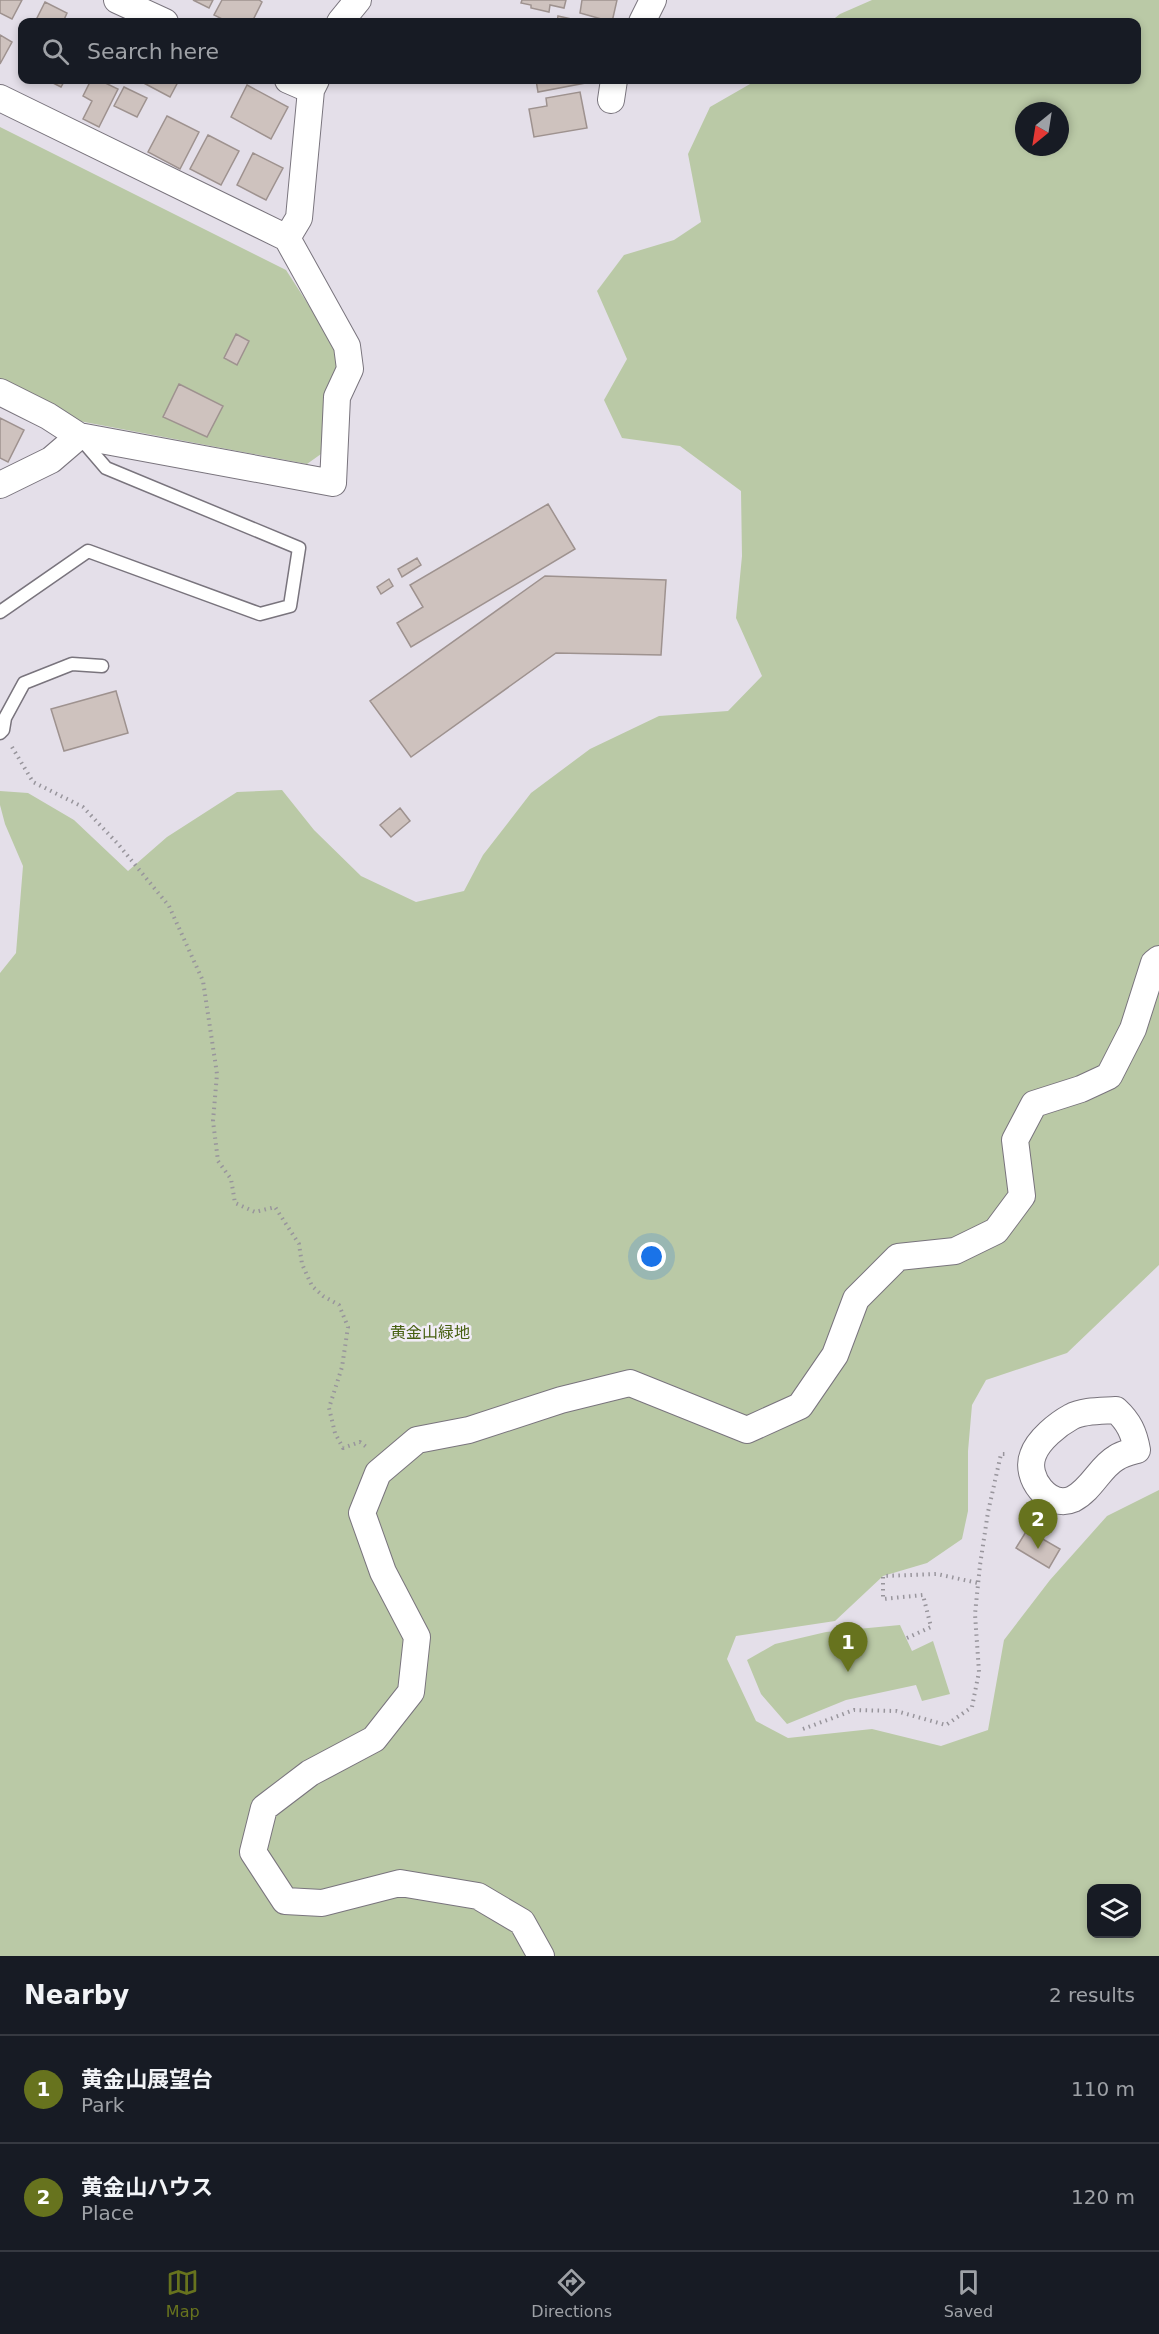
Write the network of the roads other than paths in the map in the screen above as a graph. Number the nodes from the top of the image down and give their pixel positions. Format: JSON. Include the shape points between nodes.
{"nodes":[{"id":1,"x":117,"y":0,"type":"edge"},
{"id":2,"x":358,"y":0,"type":"edge"},
{"id":3,"x":653,"y":0,"type":"edge"},
{"id":4,"x":156,"y":18,"type":"edge"},
{"id":5,"x":343,"y":18,"type":"edge"},
{"id":6,"x":644,"y":18,"type":"edge"},
{"id":7,"x":314,"y":85,"type":"edge"},
{"id":8,"x":0,"y":98,"type":"edge"},
{"id":9,"x":287,"y":238,"type":"junction"},
{"id":10,"x":0,"y":392,"type":"edge"},
{"id":11,"x":79,"y":436,"type":"junction"},
{"id":12,"x":0,"y":485,"type":"edge"},
{"id":13,"x":0,"y":612,"type":"edge"},
{"id":14,"x":102,"y":666,"type":"dead end"},
{"id":15,"x":1,"y":732,"type":"edge"},
{"id":16,"x":1159,"y":959,"type":"edge"},
{"id":17,"x":1148,"y":1447,"type":"edge"},
{"id":18,"x":541,"y":1956,"type":"edge"}],
"edges":[{"from":1,"to":4,"type":"street"},
{"from":2,"to":5,"type":"street"},
{"from":3,"to":6,"type":"street"},
{"from":7,"to":9,"type":"street","via":[[299,218]]},
{"from":8,"to":9,"type":"street"},
{"from":9,"to":11,"type":"street","via":[[347,346],[350,369],[337,397],[333,483]]},
{"from":10,"to":11,"type":"street"},
{"from":11,"to":12,"type":"street","via":[[51,460]]},
{"from":11,"to":13,"type":"lane","via":[[106,468],[299,548],[290,606],[260,614],[88,551]]},
{"from":14,"to":15,"type":"lane","via":[[72,664],[24,683],[4,718]]},
{"from":16,"to":18,"type":"street","via":[[1154,963],[1133,1029],[1109,1076],[1034,1104],[1015,1140],[1022,1196],[996,1231],[955,1251],[898,1257],[856,1299],[835,1355],[800,1406],[747,1430],[630,1383],[561,1400],[469,1430],[417,1440],[378,1473],[362,1513],[383,1572],[417,1636],[411,1692],[374,1739],[310,1773],[264,1808],[253,1852],[285,1901],[322,1903],[400,1883],[478,1896],[522,1922]]},
{"from":17,"to":17,"type":"street","via":[[1116,1410],[1073,1415],[1051,1432],[1032,1456],[1032,1473],[1037,1488],[1052,1499],[1071,1500],[1093,1484],[1114,1458]]}]}
